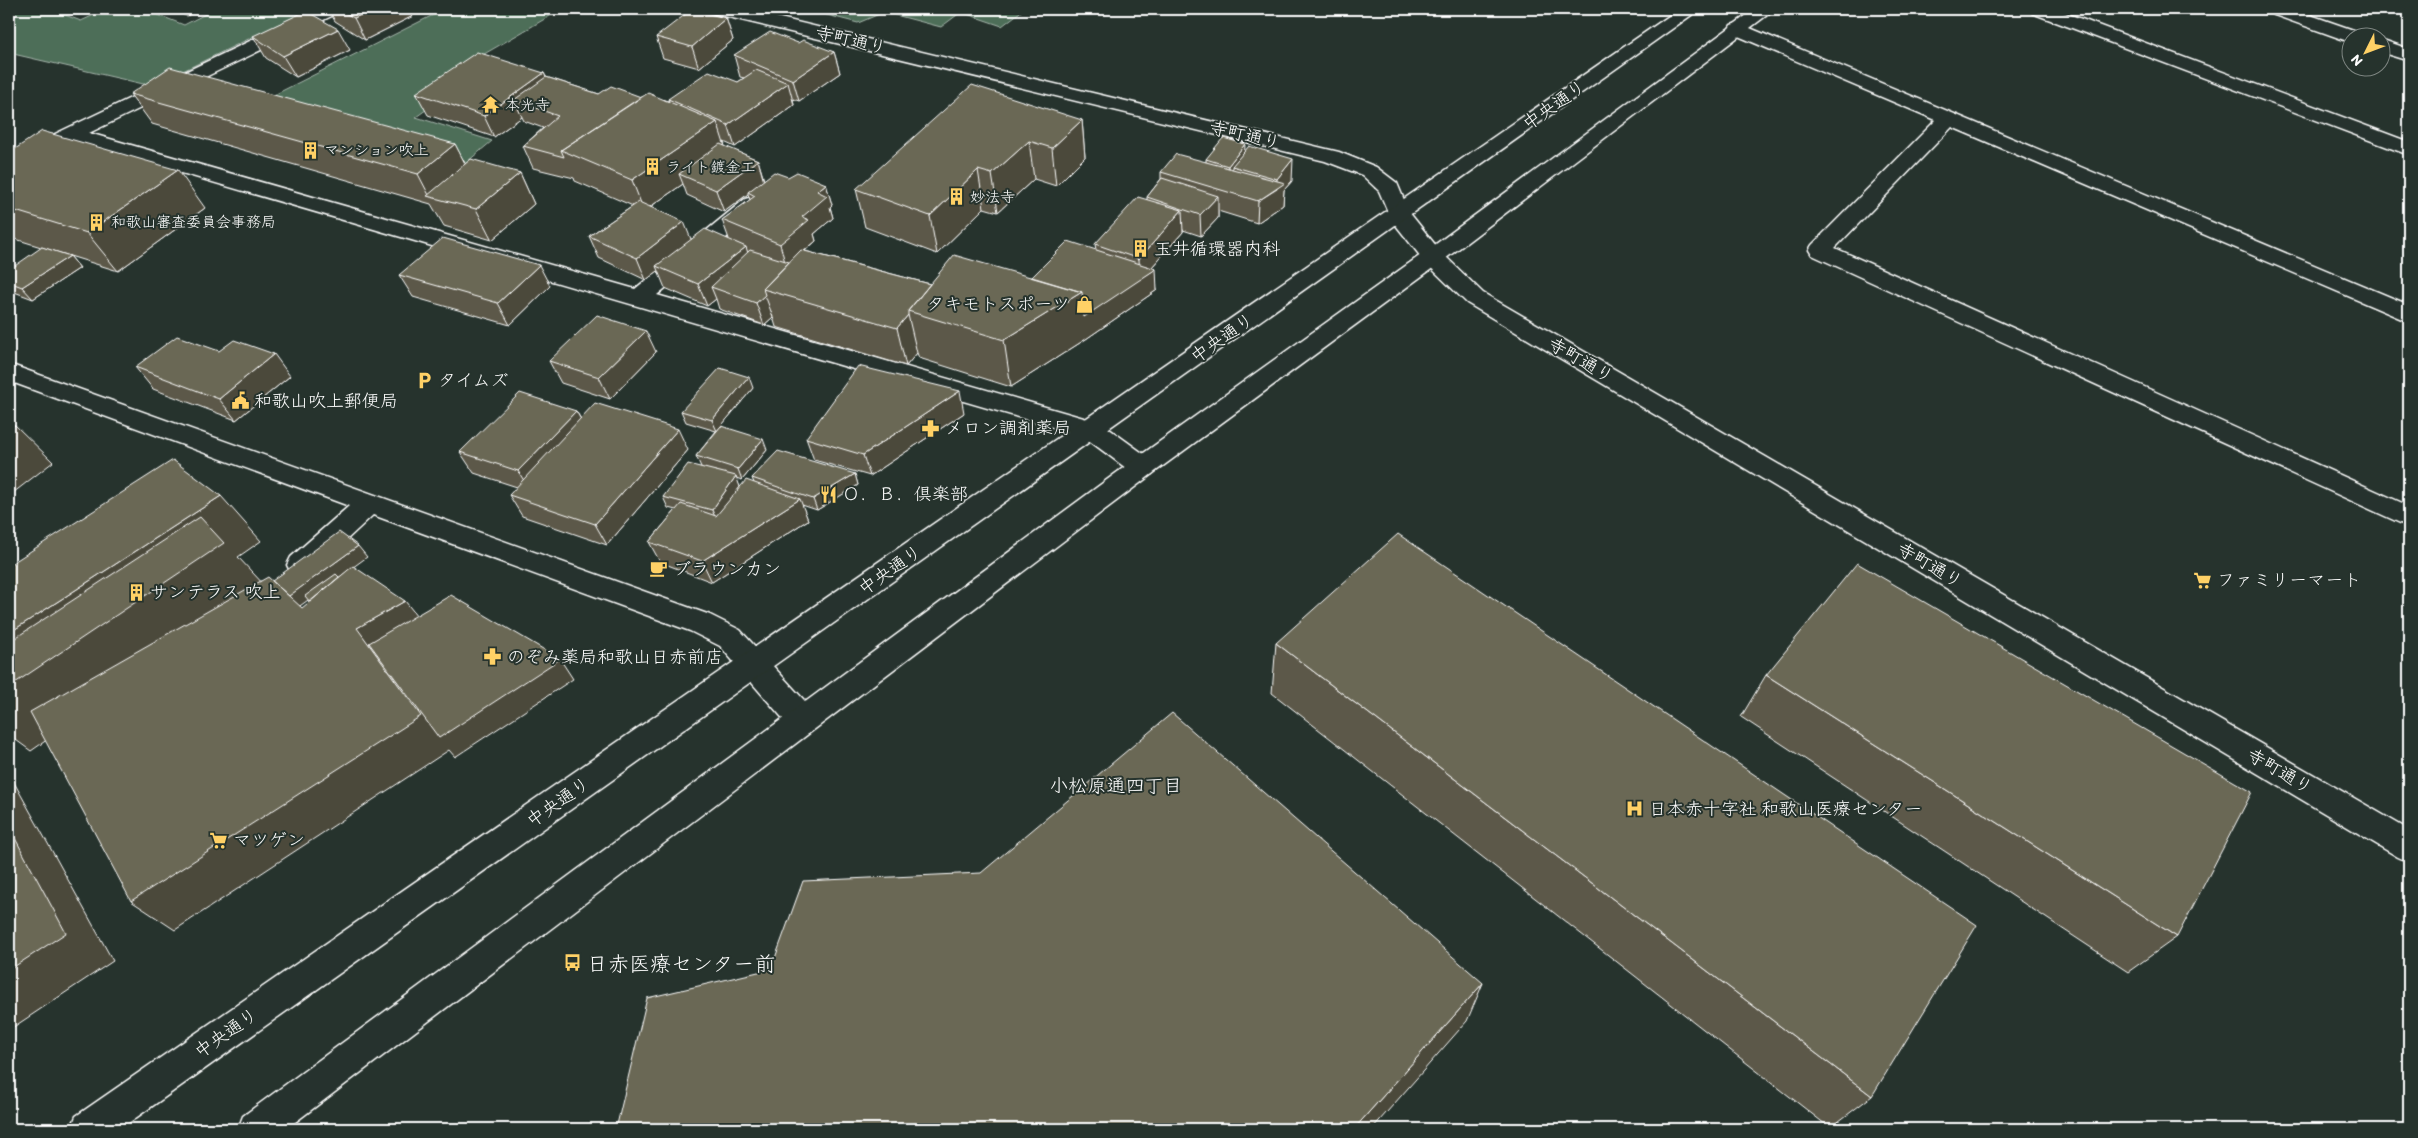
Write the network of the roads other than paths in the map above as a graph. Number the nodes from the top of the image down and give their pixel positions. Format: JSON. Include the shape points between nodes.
{"nodes":[{"id":1,"x":331,"y":9,"type":"edge"},
{"id":2,"x":720,"y":9,"type":"edge"},
{"id":3,"x":1691,"y":9,"type":"edge"},
{"id":4,"x":1766,"y":9,"type":"edge"},
{"id":5,"x":2039,"y":9,"type":"edge"},
{"id":6,"x":2276,"y":9,"type":"edge"},
{"id":7,"x":1738,"y":28,"type":"junction"},
{"id":8,"x":2340,"y":32,"type":"edge"},
{"id":9,"x":2390,"y":48,"type":"edge"},
{"id":10,"x":2409,"y":55,"type":"edge"},
{"id":11,"x":1949,"y":118,"type":"junction"},
{"id":12,"x":73,"y":135,"type":"junction"},
{"id":13,"x":2409,"y":149,"type":"edge"},
{"id":14,"x":9,"y":164,"type":"edge"},
{"id":15,"x":768,"y":192,"type":"edge"},
{"id":16,"x":1399,"y":214,"type":"junction"},
{"id":17,"x":1433,"y":257,"type":"junction"},
{"id":18,"x":638,"y":299,"type":"junction"},
{"id":19,"x":2409,"y":314,"type":"edge"},
{"id":20,"x":9,"y":372,"type":"edge"},
{"id":21,"x":1092,"y":429,"type":"junction"},
{"id":22,"x":1143,"y":467,"type":"junction"},
{"id":23,"x":370,"y":502,"type":"junction"},
{"id":24,"x":2409,"y":517,"type":"edge"},
{"id":25,"x":279,"y":584,"type":"edge"},
{"id":26,"x":754,"y":665,"type":"junction"},
{"id":27,"x":803,"y":720,"type":"junction"},
{"id":28,"x":2409,"y":847,"type":"edge"},
{"id":29,"x":89,"y":1129,"type":"edge"},
{"id":30,"x":256,"y":1129,"type":"edge"}],
"edges":[{"from":1,"to":12,"type":"main road"},
{"from":2,"to":16,"type":"main road","name":"寺町通り","via":[[1332,156],[1369,171],[1389,188]]},
{"from":3,"to":16,"type":"main road","name":"中央通り"},
{"from":4,"to":7,"type":"main road"},
{"from":5,"to":13,"type":"main road"},
{"from":6,"to":8,"type":"main road"},
{"from":7,"to":11,"type":"main road"},
{"from":7,"to":17,"type":"main road"},
{"from":9,"to":10,"type":"main road"},
{"from":11,"to":19,"type":"main road"},
{"from":11,"to":24,"type":"main road","via":[[1820,250]]},
{"from":12,"to":14,"type":"main road"},
{"from":12,"to":18,"type":"main road"},
{"from":15,"to":18,"type":"main road"},
{"from":16,"to":17,"type":"main road","name":"寺町通り"},
{"from":16,"to":21,"type":"main road","name":"中央通り"},
{"from":17,"to":22,"type":"main road"},
{"from":17,"to":28,"type":"main road","name":"寺町通り","via":[[1475,298]]},
{"from":18,"to":21,"type":"main road"},
{"from":20,"to":23,"type":"main road"},
{"from":21,"to":22,"type":"main road"},
{"from":21,"to":26,"type":"main road","name":"中央通り"},
{"from":22,"to":27,"type":"main road"},
{"from":23,"to":25,"type":"main road"},
{"from":23,"to":26,"type":"main road","via":[[700,623],[730,638]]},
{"from":26,"to":27,"type":"main road"},
{"from":26,"to":29,"type":"main road","name":"中央通り"},
{"from":27,"to":30,"type":"main road"}]}
